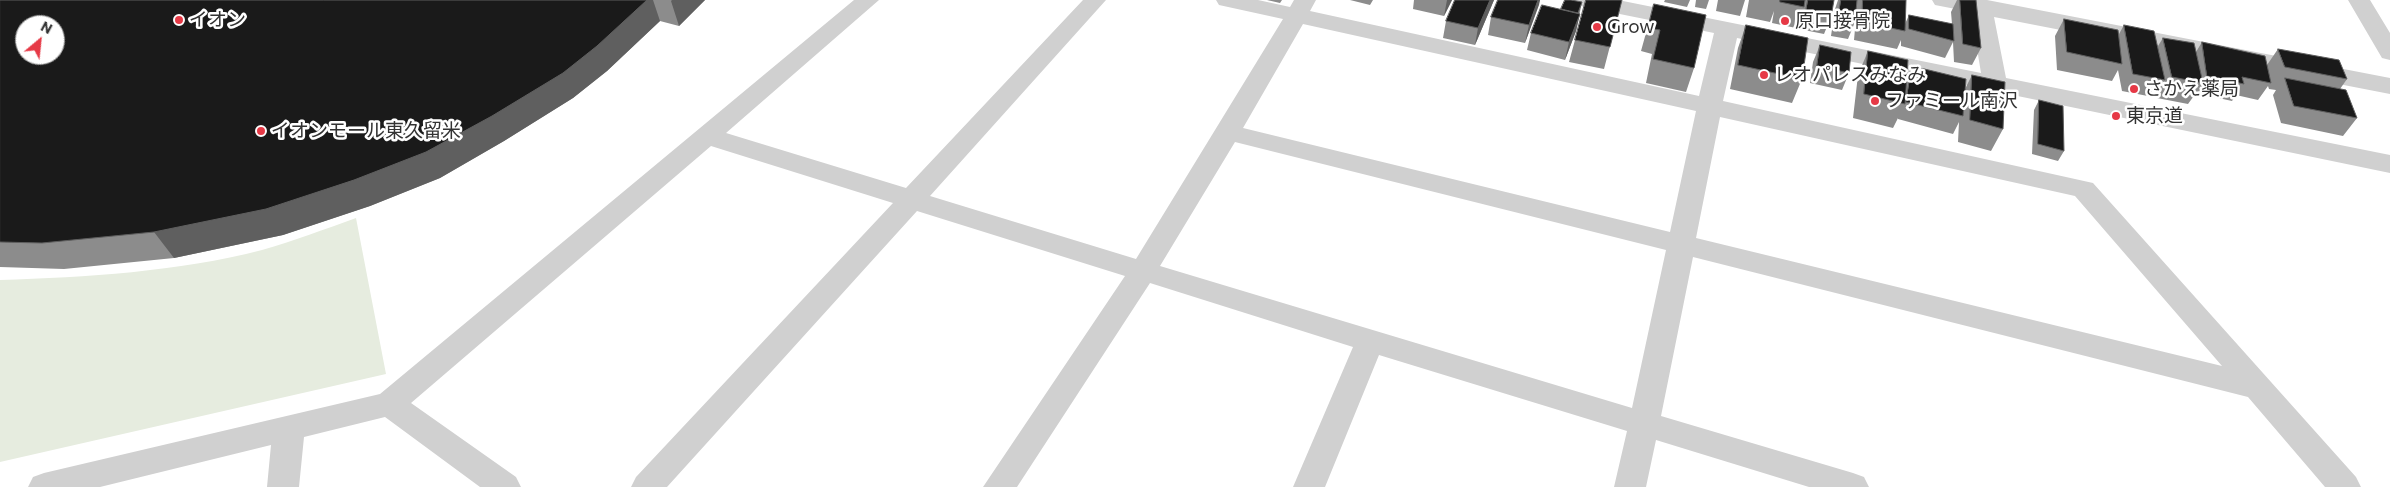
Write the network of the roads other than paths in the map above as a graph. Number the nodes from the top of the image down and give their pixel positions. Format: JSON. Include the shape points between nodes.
{"nodes":[{"id":1,"x":868,"y":0,"type":"edge"},
{"id":2,"x":1095,"y":0,"type":"edge"},
{"id":3,"x":1227,"y":0,"type":"edge"},
{"id":4,"x":1585,"y":0,"type":"edge"},
{"id":5,"x":1943,"y":0,"type":"edge"},
{"id":6,"x":2359,"y":0,"type":"edge"},
{"id":7,"x":1978,"y":4,"type":"edge"},
{"id":8,"x":1301,"y":8,"type":"edge"},
{"id":9,"x":1727,"y":28,"type":"junction"},
{"id":10,"x":2390,"y":53,"type":"edge"},
{"id":11,"x":1995,"y":83,"type":"junction"},
{"id":12,"x":2390,"y":86,"type":"edge"},
{"id":13,"x":1709,"y":106,"type":"junction"},
{"id":14,"x":1228,"y":132,"type":"junction"},
{"id":15,"x":706,"y":136,"type":"junction"},
{"id":16,"x":2390,"y":164,"type":"edge"},
{"id":17,"x":912,"y":200,"type":"junction"},
{"id":18,"x":1680,"y":245,"type":"junction"},
{"id":19,"x":1143,"y":271,"type":"junction"},
{"id":20,"x":1370,"y":342,"type":"junction"},
{"id":21,"x":2257,"y":387,"type":"junction"},
{"id":22,"x":389,"y":404,"type":"junction"},
{"id":23,"x":1645,"y":423,"type":"junction"},
{"id":24,"x":290,"y":428,"type":"junction"},
{"id":25,"x":44,"y":487,"type":"edge"},
{"id":26,"x":283,"y":487,"type":"edge"},
{"id":27,"x":505,"y":487,"type":"edge"},
{"id":28,"x":647,"y":487,"type":"edge"},
{"id":29,"x":999,"y":487,"type":"edge"},
{"id":30,"x":1309,"y":487,"type":"edge"},
{"id":31,"x":1630,"y":487,"type":"edge"},
{"id":32,"x":1853,"y":487,"type":"edge"},
{"id":33,"x":2345,"y":487,"type":"edge"}],
"edges":[{"from":1,"to":15,"type":"street"},
{"from":2,"to":17,"type":"street"},
{"from":3,"to":8,"type":"street"},
{"from":4,"to":9,"type":"street"},
{"from":5,"to":7,"type":"street"},
{"from":6,"to":10,"type":"street"},
{"from":7,"to":11,"type":"street"},
{"from":7,"to":12,"type":"street"},
{"from":8,"to":13,"type":"street"},
{"from":8,"to":14,"type":"street"},
{"from":9,"to":11,"type":"street"},
{"from":9,"to":13,"type":"street"},
{"from":11,"to":16,"type":"street"},
{"from":13,"to":18,"type":"street"},
{"from":13,"to":21,"type":"street","via":[[2084,190]]},
{"from":14,"to":18,"type":"street"},
{"from":14,"to":19,"type":"street"},
{"from":15,"to":17,"type":"street"},
{"from":15,"to":22,"type":"street"},
{"from":17,"to":19,"type":"street"},
{"from":17,"to":28,"type":"street"},
{"from":18,"to":21,"type":"street"},
{"from":18,"to":23,"type":"street"},
{"from":19,"to":20,"type":"street"},
{"from":19,"to":29,"type":"street"},
{"from":20,"to":23,"type":"street"},
{"from":20,"to":30,"type":"street"},
{"from":21,"to":33,"type":"street"},
{"from":22,"to":24,"type":"street"},
{"from":22,"to":27,"type":"street"},
{"from":23,"to":31,"type":"street"},
{"from":23,"to":32,"type":"street"},
{"from":24,"to":25,"type":"street"},
{"from":24,"to":26,"type":"street"}]}
